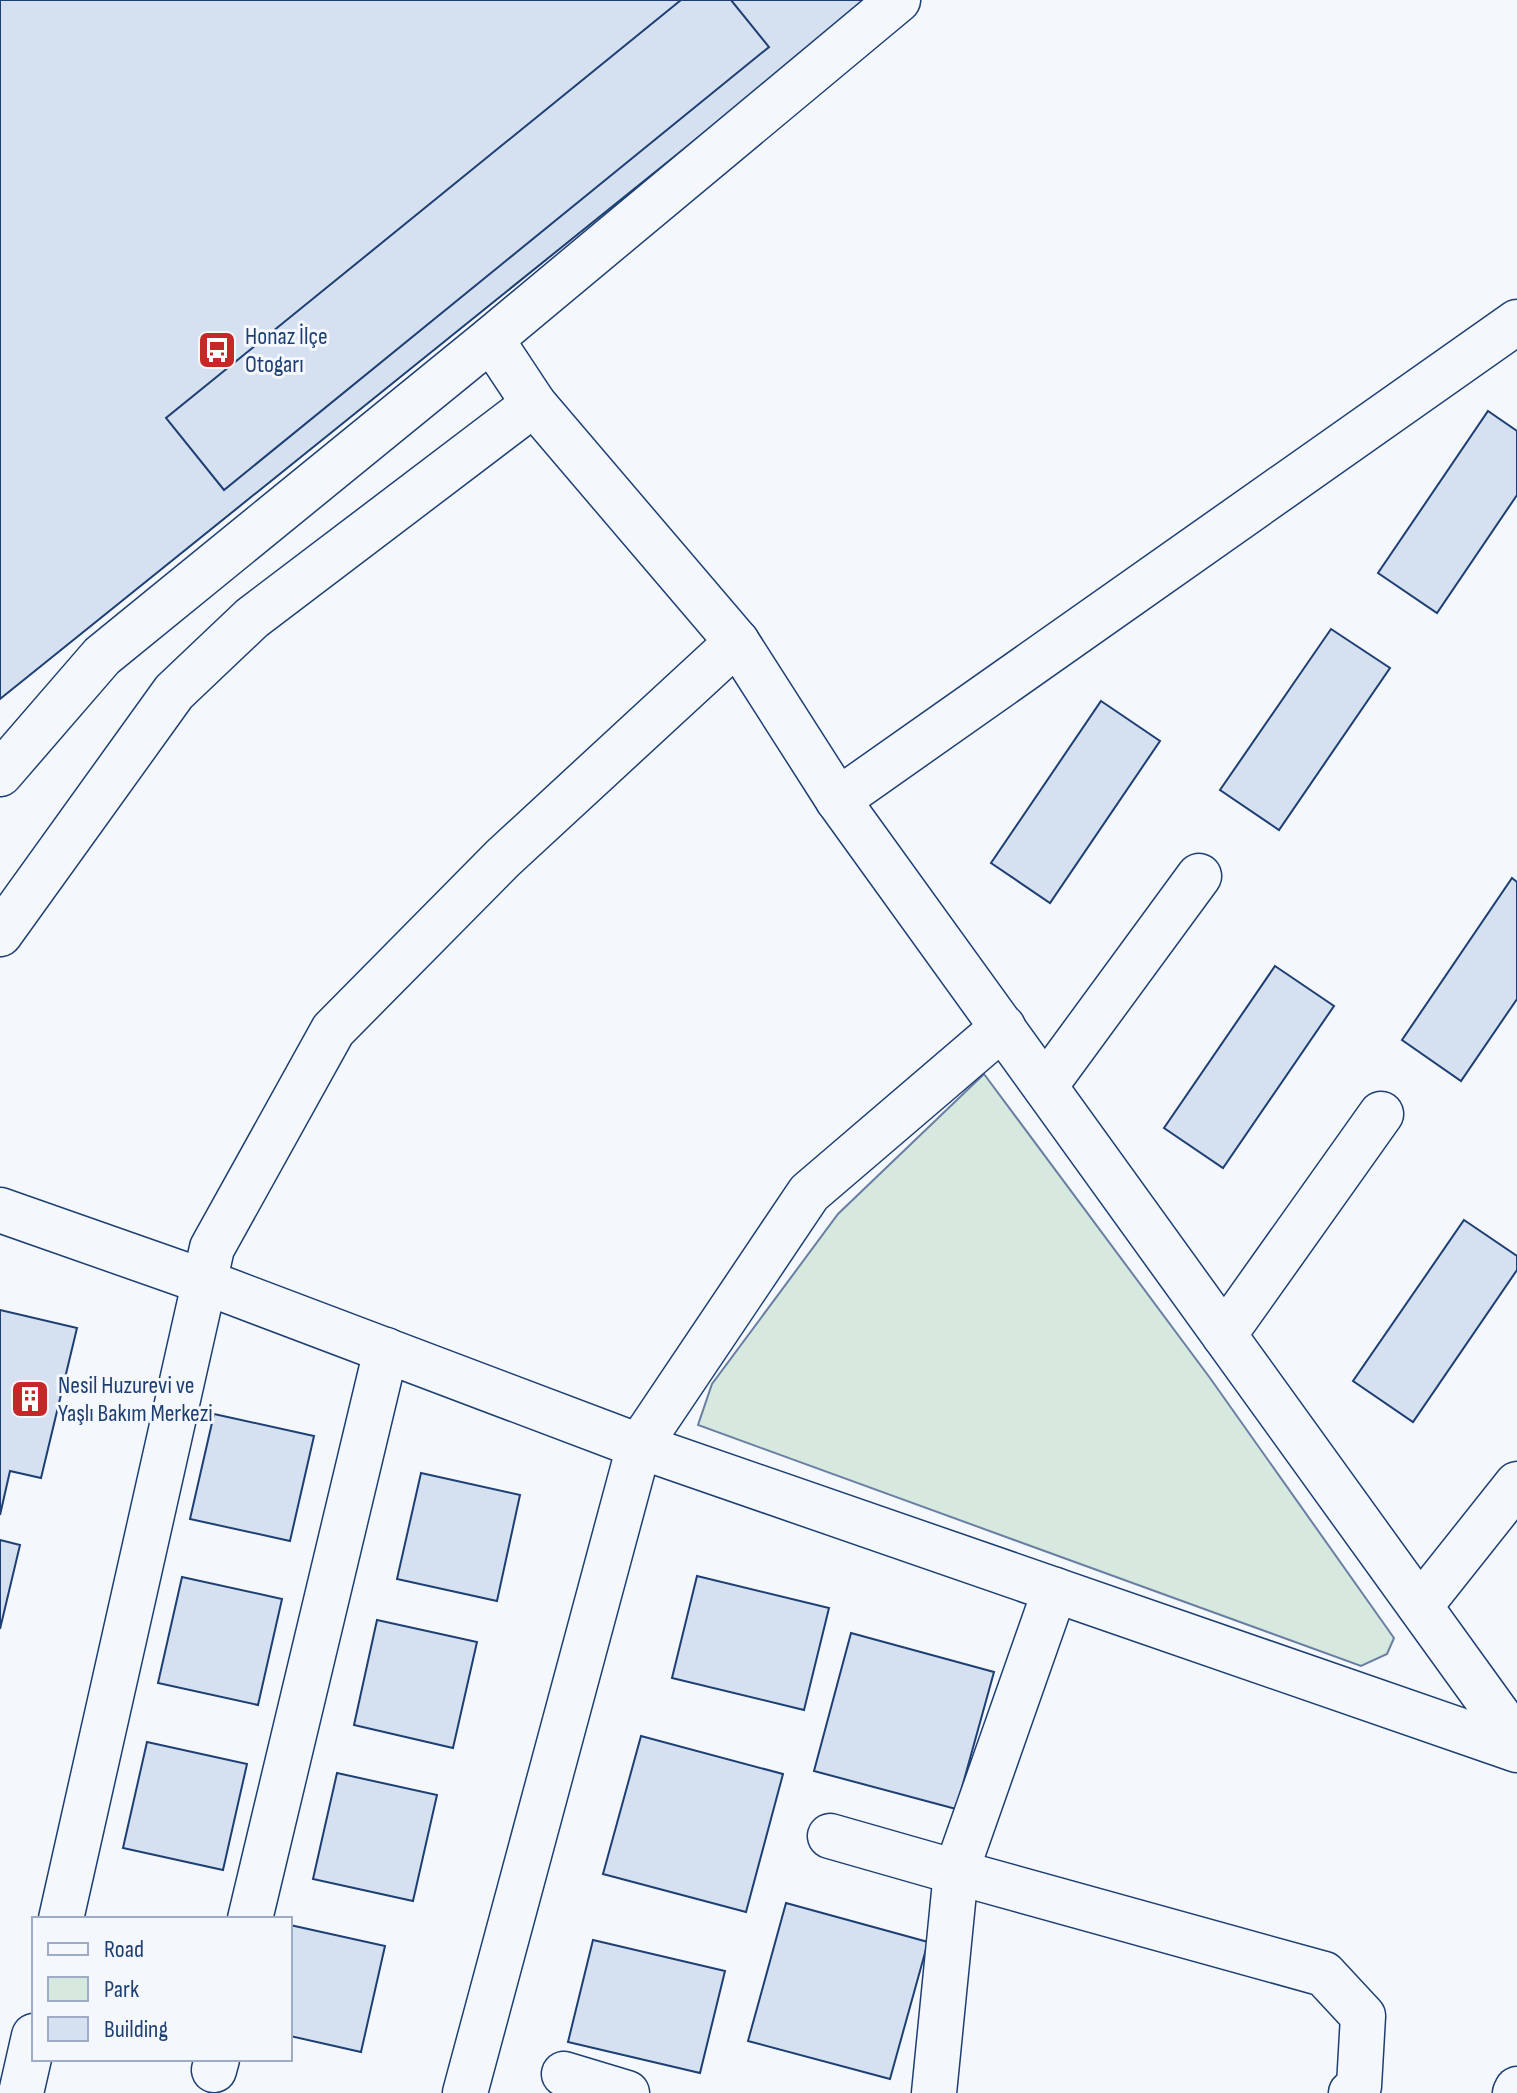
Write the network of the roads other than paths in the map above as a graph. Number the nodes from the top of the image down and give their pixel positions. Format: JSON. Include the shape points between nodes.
{"nodes":[{"id":1,"x":898,"y":0,"type":"edge"},
{"id":2,"x":1517,"y":322,"type":"edge"},
{"id":3,"x":491,"y":339,"type":"junction"},
{"id":4,"x":534,"y":404,"type":"junction"},
{"id":5,"x":737,"y":642,"type":"junction"},
{"id":6,"x":0,"y":774,"type":"edge"},
{"id":7,"x":838,"y":800,"type":"junction"},
{"id":8,"x":1199,"y":876,"type":"dead end"},
{"id":9,"x":0,"y":934,"type":"edge"},
{"id":10,"x":1003,"y":1027,"type":"junction"},
{"id":11,"x":1045,"y":1086,"type":"junction"},
{"id":12,"x":1381,"y":1114,"type":"dead end"},
{"id":13,"x":0,"y":1210,"type":"edge"},
{"id":14,"x":205,"y":1282,"type":"junction"},
{"id":15,"x":1224,"y":1335,"type":"junction"},
{"id":16,"x":386,"y":1350,"type":"junction"},
{"id":17,"x":639,"y":1446,"type":"junction"},
{"id":18,"x":1517,"y":1484,"type":"edge"},
{"id":19,"x":1055,"y":1590,"type":"junction"},
{"id":20,"x":1420,"y":1606,"type":"junction"},
{"id":21,"x":1517,"y":1741,"type":"edge"},
{"id":22,"x":1517,"y":1750,"type":"edge"},
{"id":23,"x":830,"y":1836,"type":"dead end"},
{"id":24,"x":956,"y":1872,"type":"junction"},
{"id":25,"x":61,"y":1917,"type":"edge"},
{"id":26,"x":250,"y":1917,"type":"edge"},
{"id":27,"x":32,"y":2045,"type":"edge"},
{"id":28,"x":564,"y":2074,"type":"dead end"},
{"id":29,"x":21,"y":2093,"type":"edge"},
{"id":30,"x":465,"y":2093,"type":"edge"},
{"id":31,"x":627,"y":2093,"type":"edge"},
{"id":32,"x":934,"y":2093,"type":"edge"},
{"id":33,"x":1351,"y":2093,"type":"edge"}],
"edges":[{"from":1,"to":3,"type":"street"},
{"from":2,"to":7,"type":"street"},
{"from":3,"to":4,"type":"street"},
{"from":3,"to":6,"type":"street","via":[[102,656]]},
{"from":4,"to":5,"type":"street"},
{"from":4,"to":9,"type":"street","via":[[252,618],[174,692]]},
{"from":5,"to":7,"type":"street"},
{"from":5,"to":14,"type":"street","via":[[503,858],[333,1030],[212,1248]]},
{"from":7,"to":10,"type":"street"},
{"from":8,"to":11,"type":"street"},
{"from":10,"to":11,"type":"street"},
{"from":10,"to":17,"type":"street","via":[[809,1193]]},
{"from":11,"to":15,"type":"street"},
{"from":12,"to":15,"type":"street"},
{"from":13,"to":14,"type":"street"},
{"from":14,"to":16,"type":"street"},
{"from":14,"to":25,"type":"street"},
{"from":15,"to":20,"type":"street"},
{"from":16,"to":17,"type":"street"},
{"from":16,"to":26,"type":"street"},
{"from":17,"to":19,"type":"street"},
{"from":17,"to":30,"type":"street"},
{"from":18,"to":20,"type":"street"},
{"from":19,"to":22,"type":"street"},
{"from":19,"to":24,"type":"street"},
{"from":20,"to":21,"type":"street"},
{"from":23,"to":24,"type":"street"},
{"from":24,"to":32,"type":"street"},
{"from":24,"to":33,"type":"street","via":[[1324,1974],[1363,2016],[1359,2086]]},
{"from":27,"to":29,"type":"street"},
{"from":28,"to":31,"type":"street"}]}
